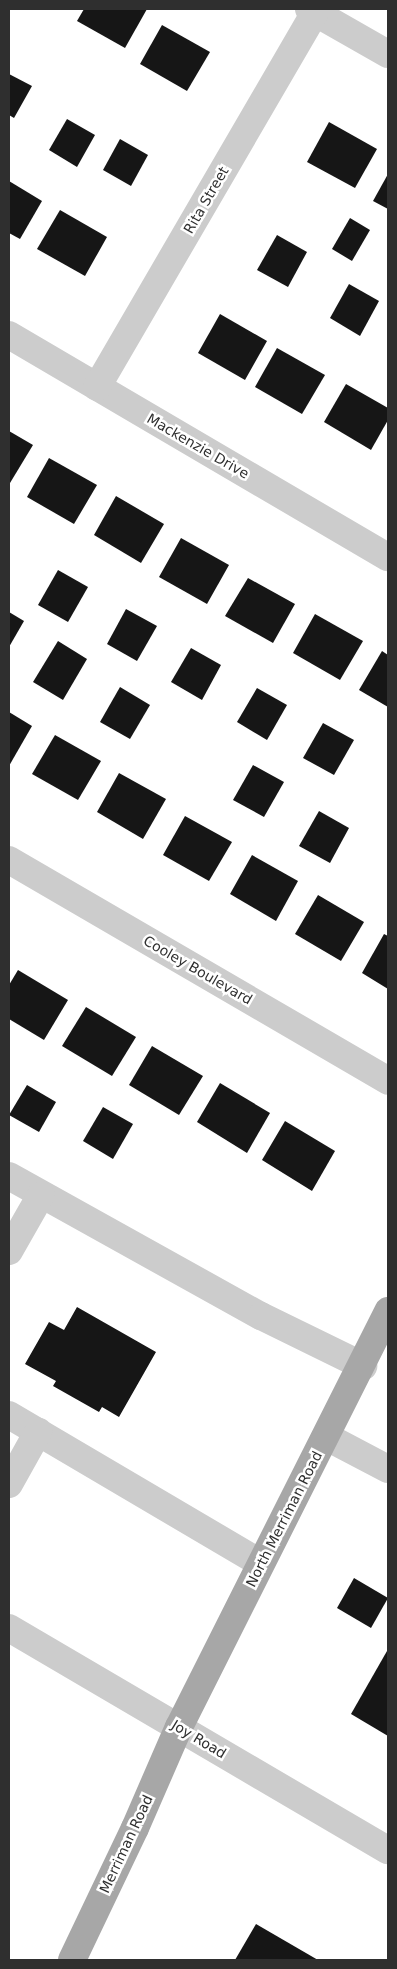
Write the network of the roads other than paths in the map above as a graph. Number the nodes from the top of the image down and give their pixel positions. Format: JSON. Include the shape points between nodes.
{"nodes":[{"id":1,"x":312,"y":10,"type":"edge"},
{"id":2,"x":388,"y":54,"type":"edge"},
{"id":3,"x":9,"y":335,"type":"edge"},
{"id":4,"x":97,"y":387,"type":"junction"},
{"id":5,"x":388,"y":557,"type":"edge"},
{"id":6,"x":9,"y":860,"type":"edge"},
{"id":7,"x":388,"y":1081,"type":"edge"},
{"id":8,"x":9,"y":1176,"type":"edge"},
{"id":9,"x":41,"y":1194,"type":"junction"},
{"id":10,"x":9,"y":1251,"type":"edge"},
{"id":11,"x":388,"y":1311,"type":"edge"},
{"id":12,"x":363,"y":1366,"type":"junction"},
{"id":13,"x":9,"y":1415,"type":"edge"},
{"id":14,"x":38,"y":1432,"type":"junction"},
{"id":15,"x":326,"y":1437,"type":"junction"},
{"id":16,"x":388,"y":1469,"type":"edge"},
{"id":17,"x":9,"y":1484,"type":"edge"},
{"id":18,"x":260,"y":1563,"type":"junction"},
{"id":19,"x":9,"y":1628,"type":"edge"},
{"id":20,"x":179,"y":1727,"type":"junction"},
{"id":21,"x":388,"y":1850,"type":"edge"},
{"id":22,"x":72,"y":1960,"type":"edge"}],
"edges":[{"from":1,"to":2,"type":"street"},
{"from":1,"to":4,"type":"street","name":"Rita Street"},
{"from":3,"to":4,"type":"street","name":"Mackenzie Drive"},
{"from":4,"to":5,"type":"street","name":"Mackenzie Drive"},
{"from":6,"to":7,"type":"street","name":"Cooley Boulevard"},
{"from":8,"to":9,"type":"street"},
{"from":9,"to":10,"type":"street"},
{"from":9,"to":12,"type":"street","via":[[261,1316]]},
{"from":11,"to":12,"type":"main road","name":"North Merriman Road"},
{"from":12,"to":15,"type":"main road","name":"North Merriman Road"},
{"from":13,"to":14,"type":"street"},
{"from":14,"to":17,"type":"street"},
{"from":14,"to":18,"type":"street"},
{"from":15,"to":16,"type":"street"},
{"from":15,"to":18,"type":"main road","name":"North Merriman Road"},
{"from":18,"to":20,"type":"main road","name":"North Merriman Road"},
{"from":19,"to":20,"type":"street","name":"Joy Road"},
{"from":20,"to":21,"type":"street","name":"Joy Road"},
{"from":20,"to":22,"type":"main road","name":"Merriman Road"}]}
